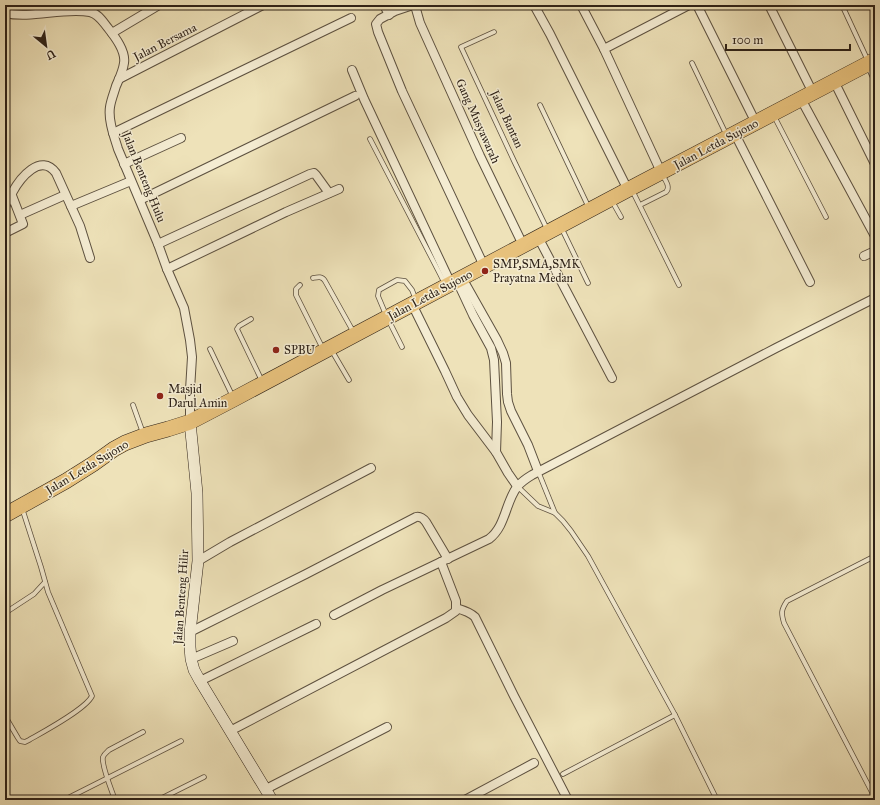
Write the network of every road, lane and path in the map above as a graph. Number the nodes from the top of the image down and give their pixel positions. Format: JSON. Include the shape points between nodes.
{"nodes":[{"id":1,"x":159,"y":5,"type":"edge"},
{"id":2,"x":264,"y":5,"type":"edge"},
{"id":3,"x":384,"y":5,"type":"edge"},
{"id":4,"x":413,"y":5,"type":"edge"},
{"id":5,"x":534,"y":5,"type":"edge"},
{"id":6,"x":581,"y":5,"type":"edge"},
{"id":7,"x":688,"y":5,"type":"edge"},
{"id":8,"x":697,"y":5,"type":"edge"},
{"id":9,"x":769,"y":5,"type":"edge"},
{"id":10,"x":842,"y":5,"type":"edge"},
{"id":11,"x":873,"y":5,"type":"edge"},
{"id":12,"x":85,"y":8,"type":"edge"},
{"id":13,"x":48,"y":9,"type":"edge"},
{"id":14,"x":875,"y":9,"type":"edge"},
{"id":15,"x":5,"y":13,"type":"edge"},
{"id":16,"x":389,"y":15,"type":"junction"},
{"id":17,"x":351,"y":18,"type":"dead end"},
{"id":18,"x":494,"y":32,"type":"dead end"},
{"id":19,"x":112,"y":33,"type":"junction"},
{"id":20,"x":604,"y":49,"type":"junction"},
{"id":21,"x":692,"y":62,"type":"dead end"},
{"id":22,"x":873,"y":67,"type":"edge"},
{"id":23,"x":352,"y":70,"type":"dead end"},
{"id":24,"x":119,"y":79,"type":"junction"},
{"id":25,"x":834,"y":81,"type":"junction"},
{"id":26,"x":355,"y":96,"type":"dead end"},
{"id":27,"x":807,"y":96,"type":"junction"},
{"id":28,"x":540,"y":106,"type":"dead end"},
{"id":29,"x":773,"y":114,"type":"junction"},
{"id":30,"x":756,"y":123,"type":"junction"},
{"id":31,"x":113,"y":132,"type":"junction"},
{"id":32,"x":731,"y":136,"type":"junction"},
{"id":33,"x":181,"y":138,"type":"dead end"},
{"id":34,"x":370,"y":139,"type":"dead end"},
{"id":35,"x":124,"y":164,"type":"junction"},
{"id":36,"x":875,"y":164,"type":"edge"},
{"id":37,"x":661,"y":172,"type":"junction"},
{"id":38,"x":131,"y":181,"type":"junction"},
{"id":39,"x":339,"y":189,"type":"dead end"},
{"id":40,"x":630,"y":189,"type":"junction"},
{"id":41,"x":11,"y":193,"type":"junction"},
{"id":42,"x":329,"y":193,"type":"junction"},
{"id":43,"x":65,"y":195,"type":"junction"},
{"id":44,"x":611,"y":199,"type":"junction"},
{"id":45,"x":140,"y":200,"type":"junction"},
{"id":46,"x":640,"y":205,"type":"junction"},
{"id":47,"x":70,"y":206,"type":"junction"},
{"id":48,"x":5,"y":207,"type":"edge"},
{"id":49,"x":590,"y":210,"type":"junction"},
{"id":50,"x":20,"y":215,"type":"junction"},
{"id":51,"x":621,"y":217,"type":"dead end"},
{"id":52,"x":826,"y":217,"type":"dead end"},
{"id":53,"x":549,"y":232,"type":"junction"},
{"id":54,"x":5,"y":233,"type":"edge"},
{"id":55,"x":875,"y":236,"type":"edge"},
{"id":56,"x":158,"y":244,"type":"junction"},
{"id":57,"x":523,"y":245,"type":"junction"},
{"id":58,"x":875,"y":251,"type":"edge"},
{"id":59,"x":864,"y":256,"type":"dead end"},
{"id":60,"x":90,"y":258,"type":"dead end"},
{"id":61,"x":484,"y":266,"type":"junction"},
{"id":62,"x":167,"y":269,"type":"junction"},
{"id":63,"x":313,"y":278,"type":"dead end"},
{"id":64,"x":810,"y":282,"type":"dead end"},
{"id":65,"x":454,"y":283,"type":"junction"},
{"id":66,"x":588,"y":283,"type":"dead end"},
{"id":67,"x":300,"y":285,"type":"dead end"},
{"id":68,"x":679,"y":285,"type":"dead end"},
{"id":69,"x":875,"y":298,"type":"edge"},
{"id":70,"x":414,"y":303,"type":"junction"},
{"id":71,"x":387,"y":318,"type":"junction"},
{"id":72,"x":251,"y":319,"type":"dead end"},
{"id":73,"x":355,"y":335,"type":"junction"},
{"id":74,"x":402,"y":347,"type":"dead end"},
{"id":75,"x":210,"y":349,"type":"dead end"},
{"id":76,"x":328,"y":349,"type":"junction"},
{"id":77,"x":612,"y":378,"type":"dead end"},
{"id":78,"x":349,"y":380,"type":"dead end"},
{"id":79,"x":263,"y":384,"type":"junction"},
{"id":80,"x":234,"y":400,"type":"junction"},
{"id":81,"x":133,"y":404,"type":"dead end"},
{"id":82,"x":190,"y":422,"type":"junction"},
{"id":83,"x":145,"y":435,"type":"junction"},
{"id":84,"x":496,"y":452,"type":"junction"},
{"id":85,"x":370,"y":468,"type":"dead end"},
{"id":86,"x":538,"y":471,"type":"junction"},
{"id":87,"x":517,"y":486,"type":"junction"},
{"id":88,"x":21,"y":506,"type":"junction"},
{"id":89,"x":554,"y":513,"type":"junction"},
{"id":90,"x":5,"y":514,"type":"edge"},
{"id":91,"x":875,"y":556,"type":"edge"},
{"id":92,"x":445,"y":560,"type":"junction"},
{"id":93,"x":198,"y":561,"type":"junction"},
{"id":94,"x":45,"y":582,"type":"junction"},
{"id":95,"x":456,"y":608,"type":"junction"},
{"id":96,"x":5,"y":613,"type":"edge"},
{"id":97,"x":334,"y":615,"type":"dead end"},
{"id":98,"x":316,"y":624,"type":"dead end"},
{"id":99,"x":190,"y":632,"type":"junction"},
{"id":100,"x":232,"y":640,"type":"dead end"},
{"id":101,"x":191,"y":659,"type":"junction"},
{"id":102,"x":200,"y":681,"type":"junction"},
{"id":103,"x":675,"y":715,"type":"junction"},
{"id":104,"x":5,"y":716,"type":"edge"},
{"id":105,"x":387,"y":727,"type":"dead end"},
{"id":106,"x":230,"y":731,"type":"junction"},
{"id":107,"x":143,"y":732,"type":"dead end"},
{"id":108,"x":181,"y":742,"type":"dead end"},
{"id":109,"x":534,"y":763,"type":"dead end"},
{"id":110,"x":563,"y":774,"type":"dead end"},
{"id":111,"x":204,"y":777,"type":"dead end"},
{"id":112,"x":108,"y":778,"type":"junction"},
{"id":113,"x":266,"y":789,"type":"junction"},
{"id":114,"x":875,"y":798,"type":"edge"},
{"id":115,"x":64,"y":800,"type":"edge"},
{"id":116,"x":115,"y":800,"type":"edge"},
{"id":117,"x":158,"y":800,"type":"edge"},
{"id":118,"x":272,"y":800,"type":"edge"},
{"id":119,"x":465,"y":800,"type":"edge"},
{"id":120,"x":568,"y":800,"type":"edge"},
{"id":121,"x":717,"y":800,"type":"edge"}],
"edges":[{"from":1,"to":19,"type":"street"},
{"from":2,"to":24,"type":"street","name":"Jalan Bersama"},
{"from":3,"to":16,"type":"street"},
{"from":4,"to":16,"type":"street"},
{"from":4,"to":57,"type":"street","name":"Gang Musyawarah","via":[[480,156]]},
{"from":5,"to":40,"type":"street"},
{"from":6,"to":20,"type":"street"},
{"from":7,"to":20,"type":"street"},
{"from":8,"to":30,"type":"street"},
{"from":9,"to":27,"type":"street"},
{"from":10,"to":22,"type":"lane"},
{"from":11,"to":14,"type":"street"},
{"from":12,"to":13,"type":"street","name":"Jalan Benteng Hulu"},
{"from":12,"to":19,"type":"street","name":"Jalan Benteng Hulu","via":[[96,14]]},
{"from":13,"to":15,"type":"street","name":"Jalan Benteng Hulu","via":[[30,14]]},
{"from":16,"to":61,"type":"street","via":[[376,24],[381,43]]},
{"from":17,"to":31,"type":"street"},
{"from":18,"to":53,"type":"lane","name":"Jalan Bantan","via":[[461,48]]},
{"from":19,"to":24,"type":"street","name":"Jalan Benteng Hulu","via":[[122,50],[125,62]]},
{"from":20,"to":37,"type":"street"},
{"from":21,"to":32,"type":"lane"},
{"from":22,"to":25,"type":"highway","name":"Jalan Letda Sujono"},
{"from":23,"to":65,"type":"street"},
{"from":24,"to":31,"type":"street","name":"Jalan Benteng Hulu","via":[[110,108]]},
{"from":25,"to":27,"type":"highway","name":"Jalan Letda Sujono"},
{"from":25,"to":36,"type":"street"},
{"from":26,"to":45,"type":"street"},
{"from":27,"to":29,"type":"highway","name":"Jalan Letda Sujono"},
{"from":27,"to":55,"type":"street"},
{"from":28,"to":49,"type":"lane"},
{"from":29,"to":30,"type":"highway","name":"Jalan Letda Sujono"},
{"from":29,"to":52,"type":"lane"},
{"from":30,"to":32,"type":"highway","name":"Jalan Letda Sujono"},
{"from":31,"to":35,"type":"street","name":"Jalan Benteng Hulu"},
{"from":32,"to":37,"type":"highway","name":"Jalan Letda Sujono"},
{"from":32,"to":64,"type":"street"},
{"from":33,"to":35,"type":"street"},
{"from":34,"to":65,"type":"lane","via":[[440,274]]},
{"from":35,"to":38,"type":"street","name":"Jalan Benteng Hulu"},
{"from":37,"to":40,"type":"highway","name":"Jalan Letda Sujono"},
{"from":37,"to":46,"type":"lane","via":[[668,190]]},
{"from":38,"to":45,"type":"street","name":"Jalan Benteng Hulu"},
{"from":38,"to":47,"type":"street"},
{"from":39,"to":42,"type":"street"},
{"from":40,"to":44,"type":"highway","name":"Jalan Letda Sujono"},
{"from":40,"to":46,"type":"lane"},
{"from":41,"to":43,"type":"street","via":[[26,173],[44,165],[55,171]]},
{"from":41,"to":48,"type":"street"},
{"from":41,"to":50,"type":"street"},
{"from":42,"to":56,"type":"street","via":[[314,173],[310,174]]},
{"from":42,"to":62,"type":"street"},
{"from":43,"to":47,"type":"street"},
{"from":43,"to":50,"type":"street"},
{"from":44,"to":49,"type":"highway","name":"Jalan Letda Sujono"},
{"from":44,"to":51,"type":"lane"},
{"from":45,"to":56,"type":"street","name":"Jalan Benteng Hulu"},
{"from":46,"to":68,"type":"lane"},
{"from":47,"to":60,"type":"street","via":[[83,233]]},
{"from":49,"to":53,"type":"highway","name":"Jalan Letda Sujono"},
{"from":50,"to":54,"type":"street","via":[[22,225]]},
{"from":53,"to":57,"type":"highway","name":"Jalan Letda Sujono"},
{"from":53,"to":66,"type":"lane"},
{"from":53,"to":77,"type":"street"},
{"from":56,"to":62,"type":"street","name":"Jalan Benteng Hulu"},
{"from":57,"to":61,"type":"highway","name":"Jalan Letda Sujono"},
{"from":58,"to":59,"type":"street"},
{"from":61,"to":65,"type":"highway","name":"Jalan Letda Sujono"},
{"from":62,"to":82,"type":"street","name":"Jalan Benteng Hulu","via":[[184,308],[190,340]]},
{"from":63,"to":73,"type":"lane","via":[[323,278]]},
{"from":65,"to":70,"type":"highway","name":"Jalan Letda Sujono"},
{"from":65,"to":84,"type":"street","via":[[491,348],[494,360]]},
{"from":65,"to":86,"type":"street","via":[[497,340],[503,353],[508,402]]},
{"from":67,"to":76,"type":"lane","via":[[296,289],[296,295]]},
{"from":69,"to":86,"type":"street"},
{"from":70,"to":71,"type":"highway","name":"Jalan Letda Sujono"},
{"from":70,"to":71,"type":"lane","via":[[412,290],[405,281],[397,280],[379,290],[378,296]]},
{"from":70,"to":84,"type":"street","via":[[457,396]]},
{"from":71,"to":73,"type":"highway","name":"Jalan Letda Sujono"},
{"from":71,"to":74,"type":"lane"},
{"from":72,"to":79,"type":"lane","via":[[237,329]]},
{"from":73,"to":76,"type":"highway","name":"Jalan Letda Sujono"},
{"from":75,"to":80,"type":"lane"},
{"from":76,"to":78,"type":"lane"},
{"from":76,"to":79,"type":"highway","name":"Jalan Letda Sujono"},
{"from":79,"to":80,"type":"highway","name":"Jalan Letda Sujono"},
{"from":80,"to":82,"type":"highway","name":"Jalan Letda Sujono"},
{"from":81,"to":83,"type":"lane"},
{"from":82,"to":83,"type":"highway","name":"Jalan Letda Sujono"},
{"from":82,"to":93,"type":"street","name":"Jalan Benteng Hilir","via":[[197,493]]},
{"from":83,"to":88,"type":"highway","name":"Jalan Letda Sujono","via":[[114,449],[66,481]]},
{"from":84,"to":87,"type":"street"},
{"from":85,"to":93,"type":"street"},
{"from":86,"to":87,"type":"street"},
{"from":86,"to":89,"type":"lane"},
{"from":87,"to":89,"type":"lane","via":[[538,506]]},
{"from":87,"to":92,"type":"street","via":[[501,524],[493,536]]},
{"from":88,"to":90,"type":"highway","name":"Jalan Letda Sujono"},
{"from":88,"to":94,"type":"lane"},
{"from":89,"to":103,"type":"lane","via":[[571,531],[588,556]]},
{"from":91,"to":114,"type":"lane","via":[[787,601],[781,613]]},
{"from":92,"to":95,"type":"street"},
{"from":92,"to":97,"type":"street"},
{"from":92,"to":99,"type":"street","via":[[426,522],[416,517]]},
{"from":93,"to":99,"type":"street","name":"Jalan Benteng Hilir"},
{"from":94,"to":96,"type":"lane","via":[[34,594]]},
{"from":94,"to":104,"type":"lane","via":[[92,696],[87,703],[64,720],[25,742],[20,742]]},
{"from":95,"to":106,"type":"street","via":[[456,612],[446,618]]},
{"from":95,"to":120,"type":"street","via":[[467,611],[475,618]]},
{"from":98,"to":102,"type":"street"},
{"from":99,"to":101,"type":"street","name":"Jalan Benteng Hilir"},
{"from":100,"to":101,"type":"street"},
{"from":101,"to":102,"type":"street","name":"Jalan Benteng Hilir"},
{"from":102,"to":106,"type":"street","name":"Jalan Benteng Hilir"},
{"from":103,"to":110,"type":"lane"},
{"from":103,"to":121,"type":"lane"},
{"from":105,"to":113,"type":"street"},
{"from":106,"to":113,"type":"street","name":"Jalan Benteng Hilir"},
{"from":107,"to":112,"type":"lane","via":[[105,754],[103,764]]},
{"from":108,"to":112,"type":"lane"},
{"from":109,"to":119,"type":"street"},
{"from":111,"to":117,"type":"lane"},
{"from":112,"to":115,"type":"lane"},
{"from":112,"to":116,"type":"lane"},
{"from":113,"to":118,"type":"street","name":"Jalan Benteng Hilir"}]}
